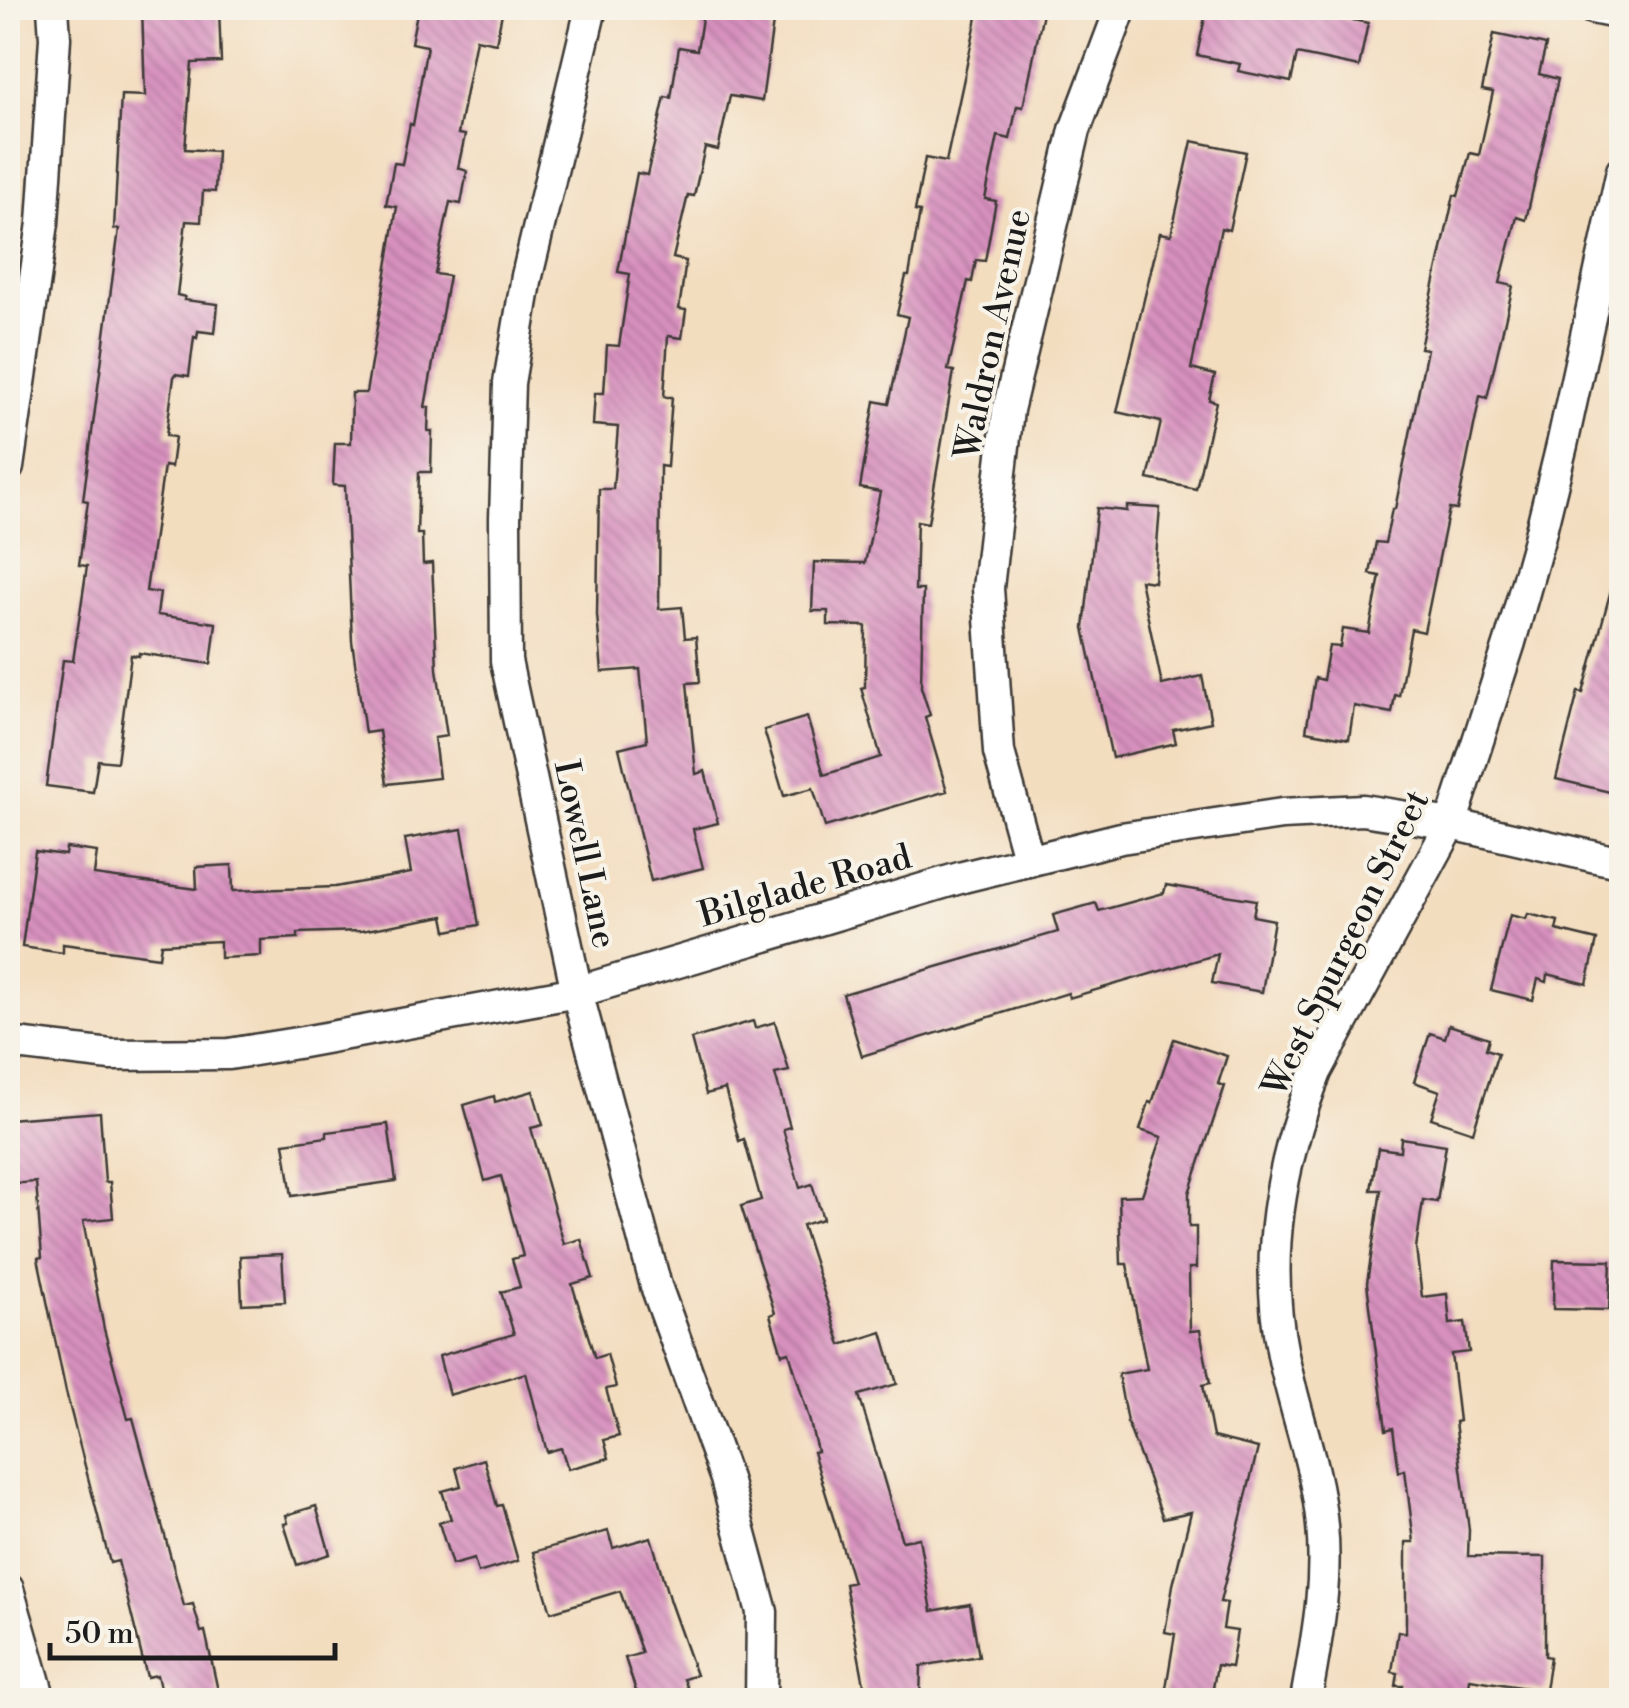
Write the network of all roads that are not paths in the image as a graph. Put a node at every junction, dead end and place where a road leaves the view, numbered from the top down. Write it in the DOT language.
graph roads {
  1 [pos="53,8"];
  2 [pos="591,8"];
  3 [pos="1121,8"];
  4 [pos="1592,8"];
  5 [pos="1622,14"];
  6 [pos="1622,171"];
  7 [pos="8,467"];
  8 [pos="1450,824"];
  9 [pos="1029,861"];
  10 [pos="1622,862"];
  11 [pos="577,992"];
  12 [pos="8,1043"];
  13 [pos="8,1589"];
  14 [pos="40,1700"];
  15 [pos="761,1700"];
  16 [pos="1306,1700"];
  1 -- 7 [label="street"];
  2 -- 11 [label="street, Lowell Lane"];
  3 -- 9 [label="street, Waldron Avenue"];
  4 -- 5 [label="street"];
  6 -- 8 [label="street, West Spurgeon Street"];
  8 -- 9 [label="street, Bilglade Road"];
  8 -- 10 [label="street, Bilglade Road"];
  8 -- 16 [label="street, West Spurgeon Street"];
  9 -- 11 [label="street, Bilglade Road"];
  11 -- 12 [label="street, Bilglade Road"];
  11 -- 15 [label="street, Lowell Lane"];
  13 -- 14 [label="street"];
}
